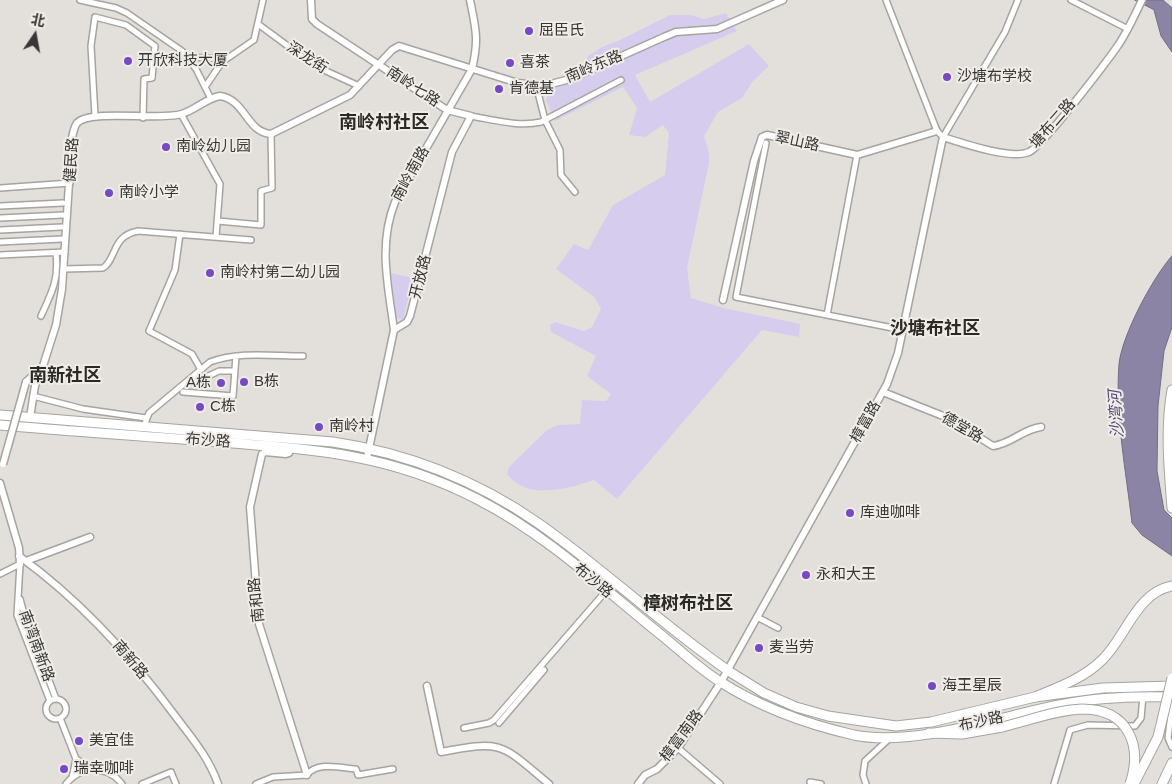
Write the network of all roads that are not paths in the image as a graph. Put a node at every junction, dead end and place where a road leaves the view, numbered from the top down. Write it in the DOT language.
graph roads {
  1 [pos="80,0"];
  2 [pos="263,0"];
  3 [pos="311,0"];
  4 [pos="470,0"];
  5 [pos="783,0"];
  6 [pos="886,0"];
  7 [pos="1018,0"];
  8 [pos="1071,0"];
  9 [pos="1142,0"];
  10 [pos="258,24"];
  11 [pos="1129,27"];
  12 [pos="188,57"];
  13 [pos="226,59"];
  14 [pos="378,65"];
  15 [pos="472,70"];
  16 [pos="621,80"];
  17 [pos="536,85"];
  18 [pos="359,86"];
  19 [pos="205,87"];
  20 [pos="211,99"];
  21 [pos="447,110"];
  22 [pos="181,114"];
  23 [pos="95,116"];
  24 [pos="471,116"];
  25 [pos="143,118"];
  26 [pos="545,120"];
  27 [pos="937,132"];
  28 [pos="270,134"];
  29 [pos="943,137"];
  30 [pos="766,143"];
  31 [pos="857,155"];
  32 [pos="70,184"];
  33 [pos="0,188"];
  34 [pos="574,192"];
  35 [pos="63,203"];
  36 [pos="0,206"];
  37 [pos="63,215"];
  38 [pos="0,218"];
  39 [pos="218,221"];
  40 [pos="62,227"];
  41 [pos="0,230"];
  42 [pos="180,234"];
  43 [pos="216,237"];
  44 [pos="62,239"];
  45 [pos="252,240"];
  46 [pos="0,242"];
  47 [pos="56,252"];
  48 [pos="65,252"];
  49 [pos="0,255"];
  50 [pos="64,269"];
  51 [pos="723,300"];
  52 [pos="828,315"];
  53 [pos="40,316"];
  54 [pos="394,330"];
  55 [pos="903,330"];
  56 [pos="236,356"];
  57 [pos="303,356"];
  58 [pos="43,366"];
  59 [pos="200,368"];
  60 [pos="235,371"];
  61 [pos="214,373"];
  62 [pos="194,380"];
  63 [pos="212,380"];
  64 [pos="1172,390"];
  65 [pos="183,392"];
  66 [pos="883,392"];
  67 [pos="34,396"];
  68 [pos="0,415"];
  69 [pos="30,417"];
  70 [pos="145,422"];
  71 [pos="0,425"];
  72 [pos="1040,427"];
  73 [pos="370,447"];
  74 [pos="291,448"];
  75 [pos="367,458"];
  76 [pos="2,467"];
  77 [pos="0,483"];
  78 [pos="1172,508"];
  79 [pos="90,537"];
  80 [pos="23,562"];
  81 [pos="0,574"];
  82 [pos="1172,586"];
  83 [pos="607,592"];
  84 [pos="757,617"];
  85 [pos="778,628"];
  86 [pos="727,670"];
  87 [pos="1172,678"];
  88 [pos="720,682"];
  89 [pos="427,686"];
  90 [pos="1172,686"];
  91 [pos="764,693"];
  92 [pos="1143,696"];
  93 [pos="1035,697"];
  94 [pos="1172,698"];
  95 [pos="53,700"];
  96 [pos="760,704"];
  97 [pos="1172,705"];
  98 [pos="60,718"];
  99 [pos="499,723"];
  100 [pos="464,728"];
  101 [pos="928,733"];
  102 [pos="890,738"];
  103 [pos="678,748"];
  104 [pos="1172,748"];
  105 [pos="76,759"];
  106 [pos="1172,763"];
  107 [pos="94,769"];
  108 [pos="393,770"];
  109 [pos="308,775"];
  110 [pos="1172,777"];
  111 [pos="72,778"];
  112 [pos="810,782"];
  113 [pos="66,784"];
  114 [pos="122,784"];
  115 [pos="142,784"];
  116 [pos="176,784"];
  117 [pos="218,784"];
  118 [pos="256,784"];
  119 [pos="549,784"];
  120 [pos="638,784"];
  121 [pos="720,784"];
  122 [pos="821,784"];
  123 [pos="866,784"];
  124 [pos="1054,784"];
  125 [pos="1130,784"];
  126 [pos="1134,784"];
  127 [pos="1162,784"];
  128 [pos="1169,784"];
  1 -- 12 [label="street"];
  2 -- 10 [label="street"];
  3 -- 14 [label="street, 南岭七路"];
  4 -- 15 [label="street, 南岭南路"];
  5 -- 17 [label="street, 南岭东路"];
  6 -- 27 [label="street"];
  7 -- 29 [label="street"];
  8 -- 11 [label="street"];
  9 -- 11 [label="street"];
  10 -- 13 [label="street"];
  10 -- 18 [label="street, 深龙街"];
  11 -- 29 [label="street, 塘布二路"];
  12 -- 13 [label="street"];
  12 -- 19 [label="street"];
  13 -- 19 [label="street"];
  14 -- 15 [label="street, 南岭东路"];
  14 -- 18 [label="street"];
  14 -- 21 [label="street, 南岭七路"];
  15 -- 17 [label="street, 南岭东路"];
  15 -- 21 [label="street, 南岭南路"];
  16 -- 26 [label="street"];
  17 -- 26 [label="street"];
  18 -- 28 [label="street"];
  19 -- 20 [label="street"];
  20 -- 22 [label="street"];
  20 -- 28 [label="street"];
  21 -- 24 [label="street"];
  21 -- 54 [label="street, 南岭南路"];
  22 -- 25 [label="street"];
  22 -- 39 [label="street"];
  23 -- 25 [label="street"];
  23 -- 25 [label="street"];
  23 -- 32 [label="street, 健民路"];
  24 -- 26 [label="street"];
  24 -- 54 [label="street, 开放路"];
  26 -- 34 [label="street"];
  27 -- 29 [label="street"];
  27 -- 31 [label="street, 翠山路"];
  28 -- 39 [label="street"];
  29 -- 55 [label="street, 樟富路"];
  30 -- 52 [label="street"];
  31 -- 51 [label="street, 翠山路"];
  31 -- 52 [label="street"];
  32 -- 33 [label="street"];
  32 -- 48 [label="street, 健民路"];
  35 -- 36 [label="street"];
  37 -- 38 [label="street"];
  39 -- 43 [label="street"];
  40 -- 41 [label="street"];
  42 -- 43 [label="street"];
  42 -- 50 [label="street"];
  42 -- 59 [label="street"];
  43 -- 45 [label="street"];
  44 -- 46 [label="street"];
  47 -- 48 [label="street"];
  47 -- 49 [label="street"];
  47 -- 53 [label="street"];
  48 -- 50 [label="street, 健民路"];
  50 -- 58 [label="street, 健民路"];
  52 -- 55 [label="street"];
  54 -- 73 [label="street"];
  55 -- 66 [label="street, 樟富路"];
  56 -- 57 [label="street"];
  56 -- 59 [label="street"];
  56 -- 60 [label="street"];
  58 -- 67 [label="street"];
  58 -- 76 [label="street, 健民路, bridge"];
  59 -- 70 [label="street"];
  60 -- 61 [label="street"];
  60 -- 65 [label="street"];
  61 -- 62 [label="street"];
  61 -- 63 [label="street"];
  64 -- 78 [label="main road"];
  66 -- 72 [label="street, 德堂路"];
  66 -- 84 [label="street, 樟富路"];
  67 -- 69 [label="street"];
  67 -- 70 [label="street"];
  68 -- 69 [label="main road, 布沙路"];
  69 -- 70 [label="main road, 布沙路"];
  70 -- 73 [label="main road, 布沙路"];
  71 -- 74 [label="main road, 布沙路"];
  73 -- 75 [label="street"];
  73 -- 86 [label="main road, 布沙路"];
  74 -- 75 [label="main road, 布沙路"];
  74 -- 109 [label="street, 南和路"];
  75 -- 83 [label="main road, 布沙路"];
  77 -- 80 [label="street, 南湾南新路"];
  79 -- 80 [label="street"];
  80 -- 81 [label="street"];
  80 -- 95 [label="street, 南湾南新路"];
  80 -- 117 [label="street, 南新路"];
  82 -- 93 [label="main road"];
  83 -- 88 [label="main road, 布沙路"];
  83 -- 99 [label="street"];
  83 -- 100 [label="street"];
  84 -- 85 [label="street"];
  84 -- 86 [label="street, 樟富路"];
  86 -- 88 [label="street, 樟富路"];
  86 -- 91 [label="main road, 布沙路"];
  87 -- 126 [label="main road, bridge"];
  88 -- 96 [label="main road, 布沙路"];
  88 -- 103 [label="street, 樟富南路"];
  89 -- 119 [label="street"];
  90 -- 93 [label="main road, 布沙路"];
  91 -- 93 [label="main road, 布沙路"];
  91 -- 96 [label="main road"];
  92 -- 94 [label="main road, 布沙路"];
  92 -- 101 [label="main road, 布沙路"];
  92 -- 124 [label="street"];
  95 -- 98 [label="street"];
  95 -- 98 [label="street"];
  96 -- 102 [label="main road, 布沙路"];
  97 -- 104 [label="street"];
  98 -- 105 [label="street"];
  101 -- 102 [label="main road, 布沙路"];
  101 -- 125 [label="main road, bridge"];
  102 -- 123 [label="street"];
  103 -- 120 [label="street, 樟富南路"];
  103 -- 121 [label="street"];
  105 -- 107 [label="street"];
  105 -- 111 [label="street"];
  106 -- 127 [label="main road"];
  107 -- 111 [label="street"];
  107 -- 114 [label="street"];
  108 -- 109 [label="street"];
  109 -- 118 [label="street"];
  110 -- 128 [label="main road"];
  111 -- 113 [label="street"];
  112 -- 122 [label="street"];
  115 -- 116 [label="street"];
}
